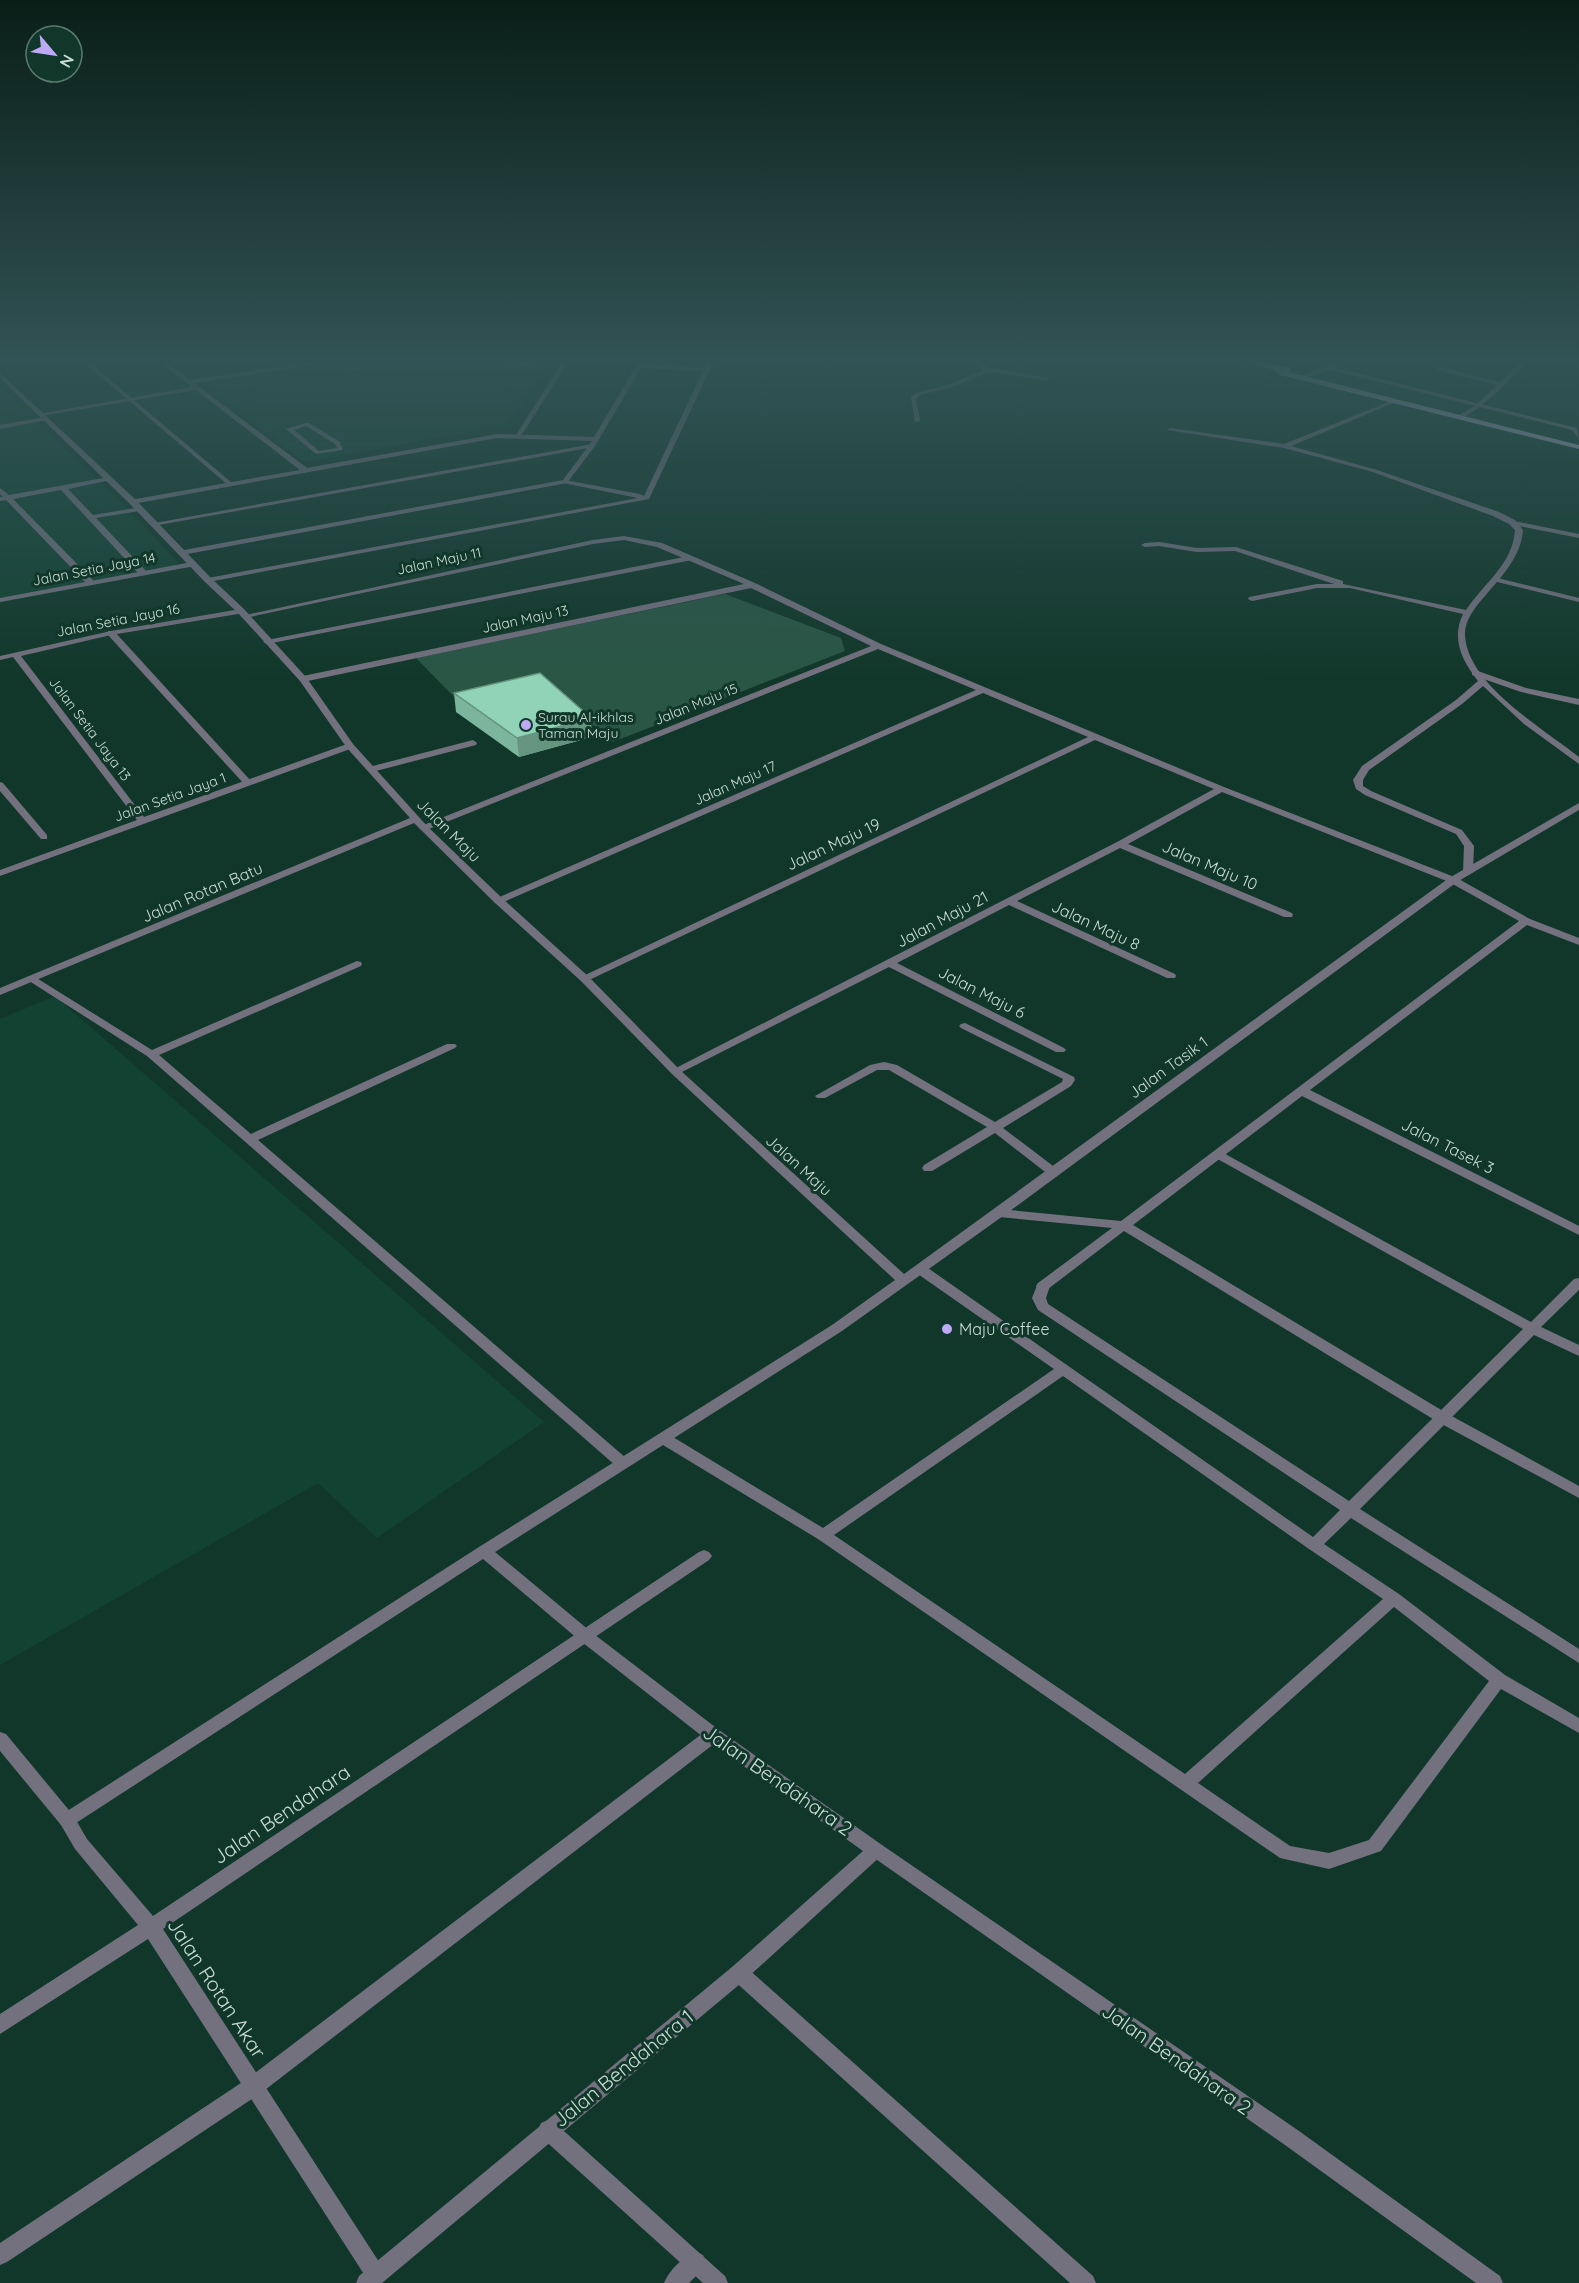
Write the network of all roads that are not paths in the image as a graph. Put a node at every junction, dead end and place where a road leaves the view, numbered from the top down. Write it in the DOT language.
graph roads {
  1 [pos="97,468"];
  2 [pos="210,468"];
  3 [pos="301,468"];
  4 [pos="322,468"];
  5 [pos="456,468"];
  6 [pos="575,468"];
  7 [pos="661,468"];
  8 [pos="1361,468"];
  9 [pos="305,471"];
  10 [pos="109,479"];
  11 [pos="565,482"];
  12 [pos="230,484"];
  13 [pos="62,487"];
  14 [pos="0,490"];
  15 [pos="4,498"];
  16 [pos="647,498"];
  17 [pos="136,505"];
  18 [pos="91,517"];
  19 [pos="1512,522"];
  20 [pos="153,524"];
  21 [pos="1579,536"];
  22 [pos="1145,544"];
  23 [pos="182,553"];
  24 [pos="689,558"];
  25 [pos="192,564"];
  26 [pos="143,573"];
  27 [pos="1496,579"];
  28 [pos="207,580"];
  29 [pos="90,582"];
  30 [pos="752,585"];
  31 [pos="1350,586"];
  32 [pos="1252,599"];
  33 [pos="0,600"];
  34 [pos="1579,600"];
  35 [pos="243,613"];
  36 [pos="1467,613"];
  37 [pos="111,633"];
  38 [pos="267,642"];
  39 [pos="878,646"];
  40 [pos="15,654"];
  41 [pos="0,658"];
  42 [pos="1475,673"];
  43 [pos="303,679"];
  44 [pos="1482,682"];
  45 [pos="982,690"];
  46 [pos="1579,702"];
  47 [pos="1094,737"];
  48 [pos="473,743"];
  49 [pos="350,746"];
  50 [pos="1579,760"];
  51 [pos="372,769"];
  52 [pos="248,783"];
  53 [pos="0,784"];
  54 [pos="1221,789"];
  55 [pos="1579,806"];
  56 [pos="416,819"];
  57 [pos="142,821"];
  58 [pos="424,828"];
  59 [pos="44,837"];
  60 [pos="1120,844"];
  61 [pos="1468,872"];
  62 [pos="0,873"];
  63 [pos="1453,880"];
  64 [pos="499,901"];
  65 [pos="1009,901"];
  66 [pos="1288,915"];
  67 [pos="1526,921"];
  68 [pos="1579,942"];
  69 [pos="889,963"];
  70 [pos="357,964"];
  71 [pos="1171,976"];
  72 [pos="31,979"];
  73 [pos="585,979"];
  74 [pos="0,992"];
  75 [pos="965,1026"];
  76 [pos="451,1046"];
  77 [pos="1060,1050"];
  78 [pos="151,1054"];
  79 [pos="676,1072"];
  80 [pos="1302,1091"];
  81 [pos="821,1096"];
  82 [pos="996,1128"];
  83 [pos="251,1139"];
  84 [pos="1218,1154"];
  85 [pos="928,1168"];
  86 [pos="1053,1172"];
  87 [pos="999,1213"];
  88 [pos="1124,1225"];
  89 [pos="1579,1231"];
  90 [pos="920,1269"];
  91 [pos="903,1280"];
  92 [pos="1579,1282"];
  93 [pos="1531,1328"];
  94 [pos="1579,1351"];
  95 [pos="1064,1369"];
  96 [pos="1443,1418"];
  97 [pos="663,1438"];
  98 [pos="621,1462"];
  99 [pos="1579,1493"];
  100 [pos="1349,1509"];
  101 [pos="823,1535"];
  102 [pos="1314,1545"];
  103 [pos="484,1551"];
  104 [pos="704,1556"];
  105 [pos="1394,1598"];
  106 [pos="584,1635"];
  107 [pos="1579,1657"];
  108 [pos="1499,1680"];
  109 [pos="1579,1726"];
  110 [pos="713,1736"];
  111 [pos="0,1740"];
  112 [pos="1186,1784"];
  113 [pos="67,1820"];
  114 [pos="876,1850"];
  115 [pos="151,1927"];
  116 [pos="739,1973"];
  117 [pos="0,2025"];
  118 [pos="254,2086"];
  119 [pos="548,2130"];
  120 [pos="0,2255"];
  121 [pos="696,2262"];
  122 [pos="371,2279"];
  123 [pos="674,2283"];
  124 [pos="718,2283"];
  125 [pos="1086,2283"];
  126 [pos="1493,2283"];
  1 -- 10 [label="street, Jalan Maju"];
  2 -- 12 [label="street"];
  3 -- 9 [label="street"];
  4 -- 9 [label="street"];
  5 -- 20 [label="street"];
  6 -- 11 [label="street"];
  7 -- 16 [label="street"];
  8 -- 19 [label="street"];
  9 -- 12 [label="street"];
  10 -- 13 [label="street"];
  10 -- 17 [label="street, Jalan Maju"];
  11 -- 16 [label="street"];
  11 -- 23 [label="street"];
  12 -- 17 [label="street"];
  13 -- 15 [label="street"];
  13 -- 18 [label="street"];
  14 -- 15 [label="street"];
  15 -- 29 [label="street"];
  16 -- 28 [label="street"];
  17 -- 18 [label="street"];
  17 -- 20 [label="street, Jalan Maju"];
  18 -- 26 [label="street"];
  19 -- 21 [label="street"];
  19 -- 27 [label="street"];
  20 -- 23 [label="street, Jalan Maju"];
  22 -- 31 [label="street"];
  23 -- 25 [label="street, Jalan Maju"];
  24 -- 30 [label="street, Jalan Maju 11"];
  24 -- 35 [label="street, Jalan Maju 11"];
  24 -- 38 [label="street"];
  25 -- 26 [label="street, Jalan Setia Jaya 14"];
  25 -- 28 [label="street, Jalan Maju"];
  26 -- 29 [label="street, Jalan Setia Jaya 14"];
  27 -- 34 [label="street"];
  27 -- 36 [label="street"];
  28 -- 35 [label="street, Jalan Maju"];
  29 -- 33 [label="street, Jalan Setia Jaya 14"];
  30 -- 39 [label="street, Jalan Maju 11"];
  30 -- 43 [label="street, Jalan Maju 13"];
  31 -- 32 [label="street"];
  31 -- 36 [label="street"];
  35 -- 37 [label="street, Jalan Setia Jaya 16"];
  35 -- 38 [label="street, Jalan Maju"];
  36 -- 42 [label="street"];
  37 -- 40 [label="street, Jalan Setia Jaya 16"];
  37 -- 52 [label="street"];
  38 -- 43 [label="street, Jalan Maju"];
  39 -- 45 [label="street, Jalan Maju 11"];
  39 -- 58 [label="street, Jalan Maju 15"];
  40 -- 41 [label="street, Jalan Setia Jaya 16"];
  40 -- 57 [label="street, Jalan Setia Jaya 13"];
  42 -- 44 [label="street"];
  42 -- 46 [label="street"];
  43 -- 49 [label="street, Jalan Maju"];
  44 -- 50 [label="street"];
  44 -- 61 [label="street"];
  45 -- 47 [label="street, Jalan Maju 11"];
  45 -- 64 [label="street, Jalan Maju 17"];
  47 -- 54 [label="street, Jalan Maju 11"];
  47 -- 73 [label="street, Jalan Maju 19"];
  48 -- 51 [label="street"];
  49 -- 51 [label="street, Jalan Maju"];
  49 -- 52 [label="street, Jalan Setia Jaya 1"];
  51 -- 56 [label="street, Jalan Maju"];
  52 -- 57 [label="street, Jalan Setia Jaya 1"];
  53 -- 59 [label="street"];
  54 -- 60 [label="street, Jalan Maju 21"];
  54 -- 63 [label="street, Jalan Maju 11"];
  55 -- 61 [label="street, Jalan Tasik 1"];
  56 -- 58 [label="street, Jalan Maju"];
  56 -- 72 [label="street, Jalan Rotan Batu"];
  57 -- 62 [label="street, Jalan Setia Jaya 1"];
  58 -- 64 [label="street, Jalan Maju"];
  60 -- 65 [label="street, Jalan Maju 21"];
  60 -- 66 [label="street, Jalan Maju 10"];
  61 -- 63 [label="street, Jalan Tasik 1"];
  63 -- 67 [label="street, Jalan Maju 11"];
  63 -- 86 [label="street, Jalan Tasik 1"];
  64 -- 73 [label="street, Jalan Maju"];
  65 -- 69 [label="street, Jalan Maju 21"];
  65 -- 71 [label="street, Jalan Maju 8"];
  67 -- 68 [label="street, Jalan Maju 11"];
  67 -- 80 [label="street"];
  69 -- 77 [label="street, Jalan Maju 6"];
  69 -- 79 [label="street, Jalan Maju 21"];
  70 -- 78 [label="street"];
  72 -- 74 [label="street, Jalan Rotan Batu"];
  72 -- 78 [label="street"];
  73 -- 79 [label="street, Jalan Maju"];
  75 -- 82 [label="street"];
  76 -- 83 [label="street"];
  78 -- 83 [label="street"];
  79 -- 91 [label="street, Jalan Maju"];
  80 -- 84 [label="street"];
  80 -- 89 [label="street, Jalan Tasek 3"];
  81 -- 82 [label="street"];
  82 -- 85 [label="street"];
  82 -- 86 [label="street"];
  83 -- 98 [label="street"];
  84 -- 88 [label="street"];
  84 -- 93 [label="street"];
  86 -- 87 [label="street, Jalan Tasik 1"];
  87 -- 88 [label="street"];
  87 -- 90 [label="street, Jalan Tasik 1"];
  88 -- 96 [label="street"];
  88 -- 100 [label="street"];
  90 -- 91 [label="street, Jalan Tasik 1"];
  90 -- 95 [label="street"];
  91 -- 97 [label="street"];
  92 -- 93 [label="street"];
  93 -- 94 [label="street"];
  93 -- 96 [label="street"];
  95 -- 101 [label="street"];
  95 -- 102 [label="street"];
  96 -- 99 [label="street"];
  96 -- 100 [label="street"];
  97 -- 98 [label="street"];
  97 -- 101 [label="street"];
  98 -- 103 [label="street"];
  100 -- 102 [label="street"];
  100 -- 107 [label="street"];
  101 -- 112 [label="street"];
  102 -- 105 [label="street"];
  103 -- 106 [label="street, Jalan Bendahara 2"];
  103 -- 113 [label="street"];
  104 -- 106 [label="street, Jalan Bendahara"];
  105 -- 108 [label="street"];
  105 -- 112 [label="street"];
  106 -- 110 [label="street, Jalan Bendahara 2"];
  106 -- 115 [label="street, Jalan Bendahara"];
  108 -- 109 [label="street"];
  108 -- 112 [label="street"];
  110 -- 114 [label="street, Jalan Bendahara 2"];
  110 -- 118 [label="street"];
  111 -- 113 [label="street, Jalan Rotan Akar"];
  113 -- 115 [label="street, Jalan Rotan Akar"];
  114 -- 116 [label="street, Jalan Bendahara 1"];
  114 -- 126 [label="street, Jalan Bendahara 2"];
  115 -- 117 [label="street, Jalan Bendahara"];
  115 -- 118 [label="street, Jalan Rotan Akar"];
  116 -- 119 [label="street, Jalan Bendahara 1"];
  116 -- 125 [label="street"];
  118 -- 120 [label="street"];
  118 -- 122 [label="street, Jalan Rotan Akar"];
  119 -- 121 [label="street"];
  119 -- 122 [label="street, Jalan Bendahara 1"];
  121 -- 123 [label="street"];
  121 -- 124 [label="street"];
}
